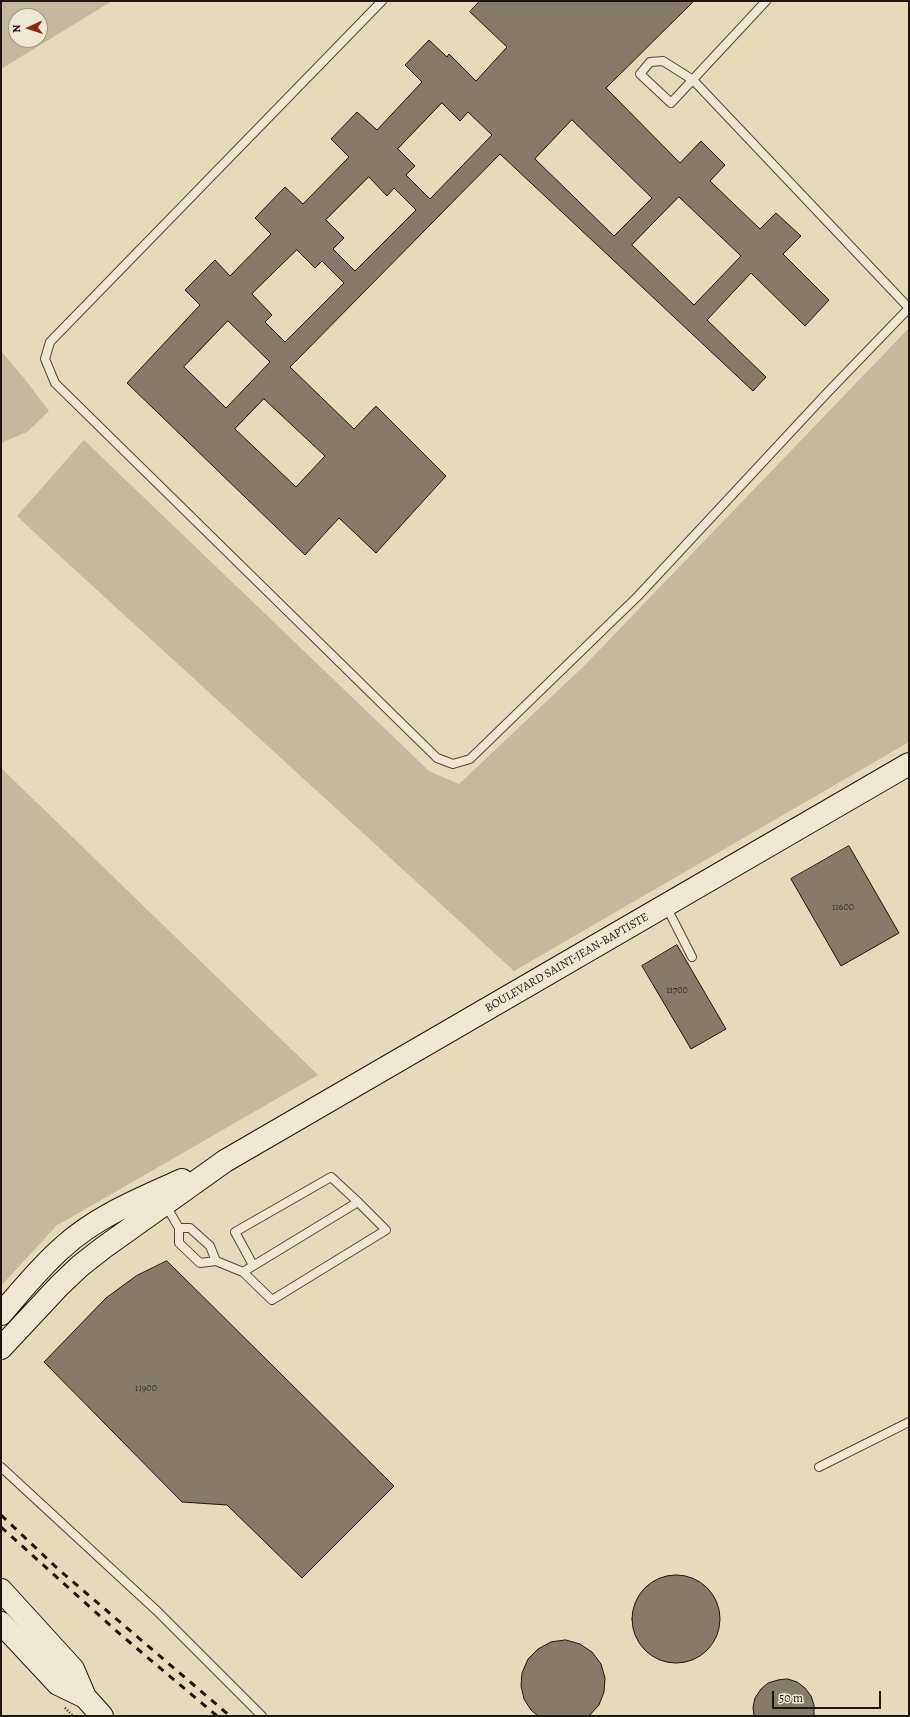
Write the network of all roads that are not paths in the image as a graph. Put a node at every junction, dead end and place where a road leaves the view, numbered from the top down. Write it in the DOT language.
graph roads {
  1 [pos="382,1"];
  2 [pos="766,1"];
  3 [pos="693,80"];
  4 [pos="909,308"];
  5 [pos="909,764"];
  6 [pos="666,906"];
  7 [pos="692,957"];
  8 [pos="225,1161"];
  9 [pos="358,1202"];
  10 [pos="165,1204"];
  11 [pos="179,1228"];
  12 [pos="216,1261"];
  13 [pos="253,1265"];
  14 [pos="243,1272"];
  15 [pos="1,1314"];
  16 [pos="1,1348"];
  17 [pos="909,1422"];
  18 [pos="1,1467"];
  19 [pos="819,1467"];
  20 [pos="1,1590"];
  21 [pos="1,1623"];
  22 [pos="85,1697"];
  23 [pos="102,1716"];
  24 [pos="262,1716"];
  1 -- 4 [label="lane"];
  2 -- 3 [label="lane"];
  3 -- 3 [label="lane"];
  3 -- 4 [label="lane"];
  5 -- 6 [label="main road, BOULEVARD SAINT-JEAN-BAPTISTE"];
  6 -- 7 [label="lane"];
  6 -- 8 [label="main road, BOULEVARD SAINT-JEAN-BAPTISTE"];
  8 -- 10 [label="main road, BOULEVARD SAINT-JEAN-BAPTISTE"];
  8 -- 15 [label="main road, BOULEVARD SAINT-JEAN-BAPTISTE"];
  9 -- 13 [label="lane"];
  9 -- 13 [label="lane"];
  9 -- 14 [label="lane"];
  10 -- 11 [label="lane"];
  10 -- 16 [label="main road, BOULEVARD SAINT-JEAN-BAPTISTE"];
  11 -- 12 [label="lane"];
  11 -- 12 [label="lane"];
  12 -- 14 [label="lane"];
  13 -- 14 [label="lane"];
  17 -- 19 [label="lane"];
  18 -- 24 [label="lane"];
  20 -- 22 [label="main road"];
  21 -- 22 [label="main road"];
  22 -- 23 [label="main road"];
}
